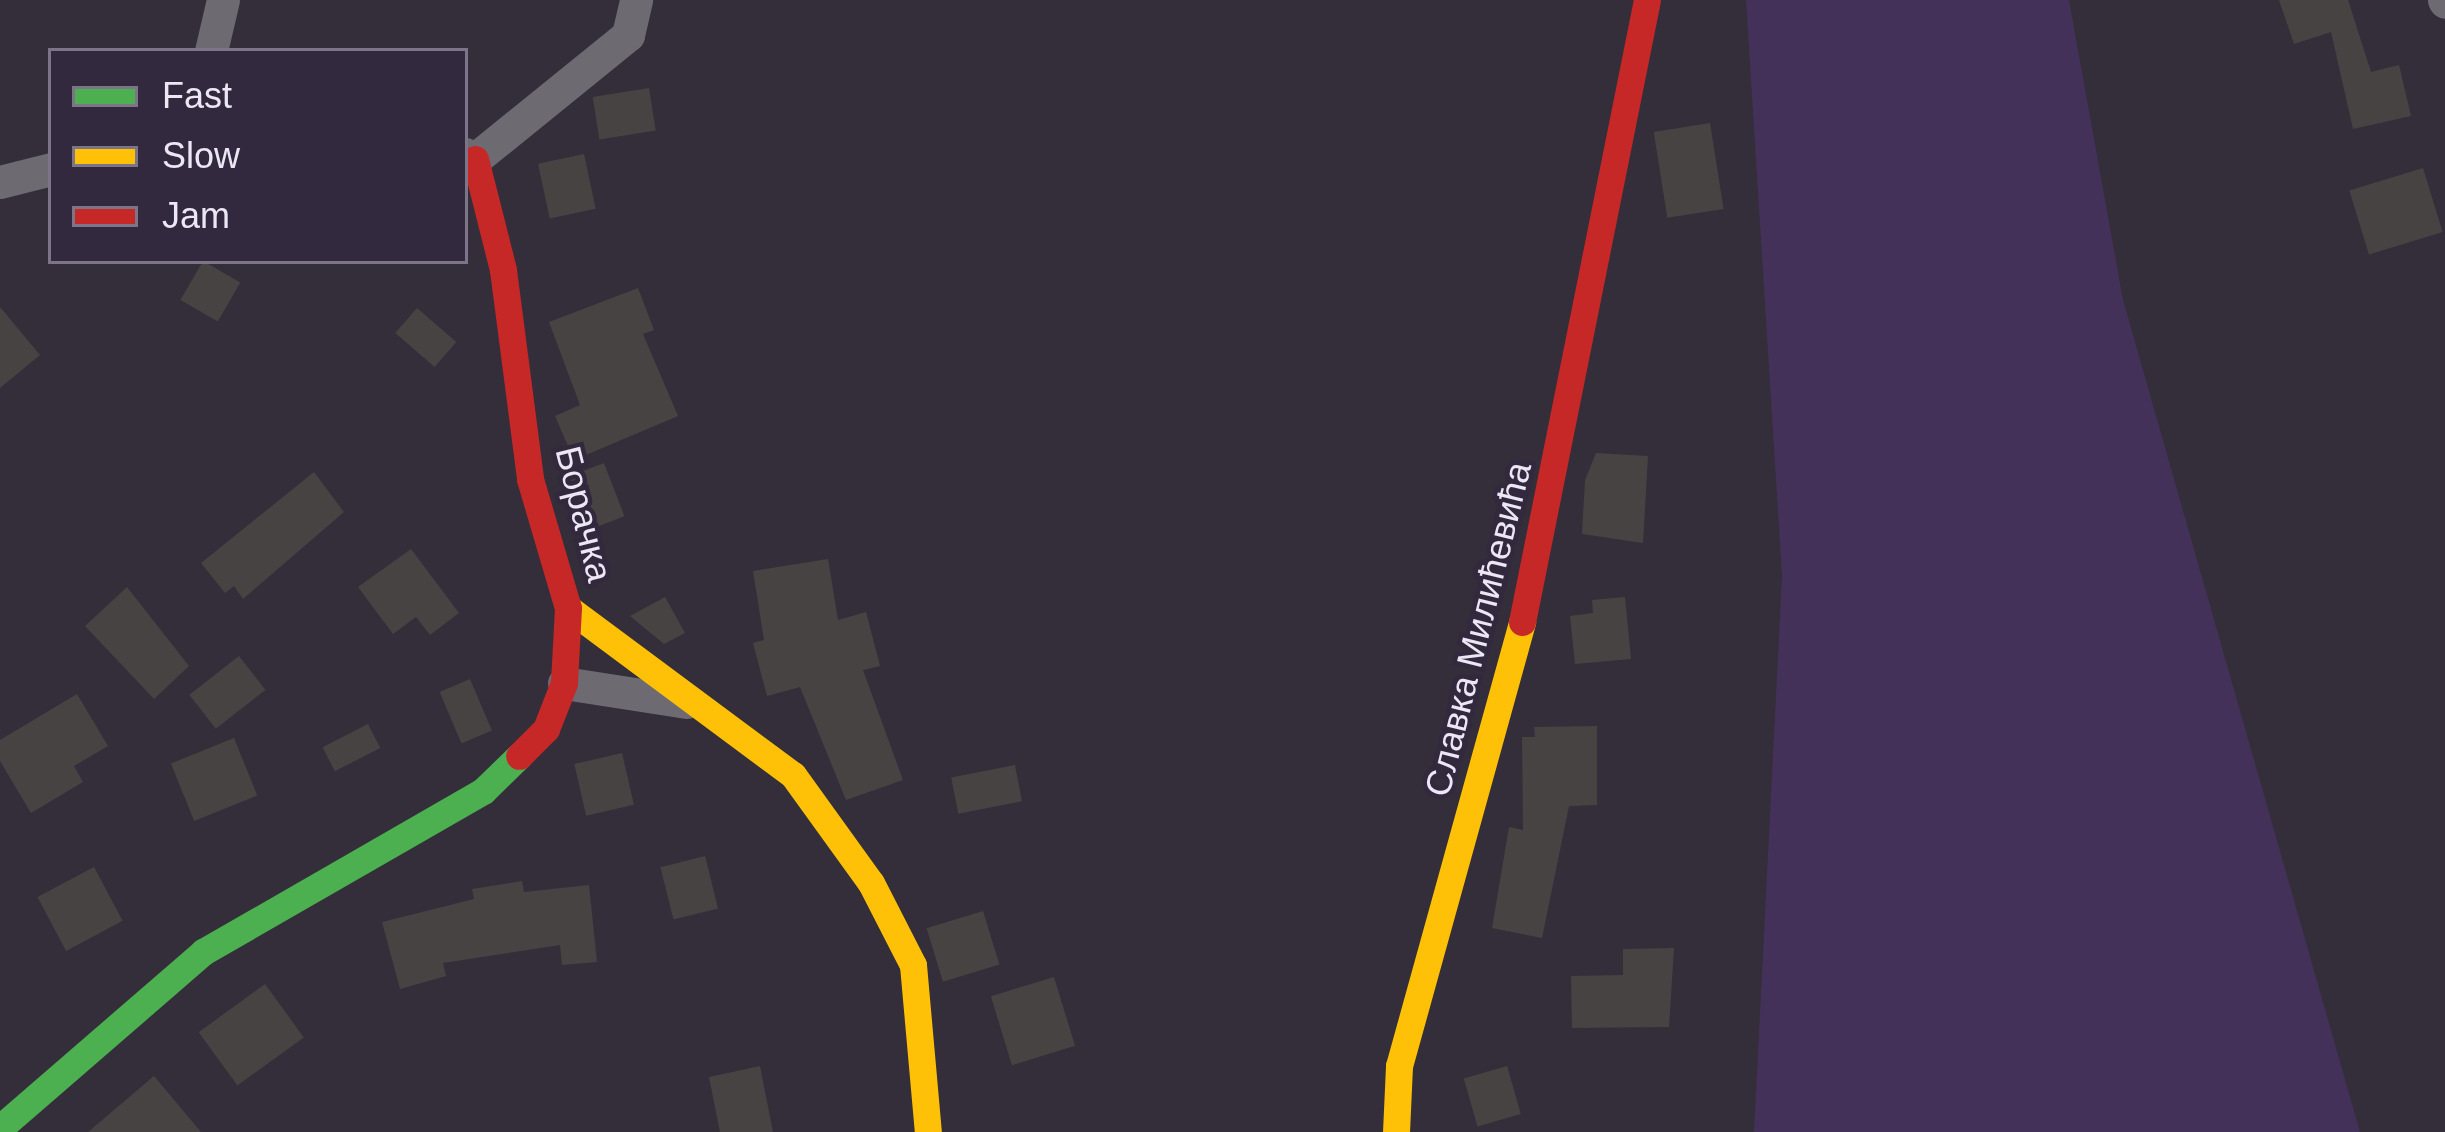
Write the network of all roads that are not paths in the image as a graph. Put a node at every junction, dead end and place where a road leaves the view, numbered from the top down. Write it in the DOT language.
graph roads {
  1 [pos="223,0"];
  2 [pos="636,0"];
  3 [pos="1647,0"];
  4 [pos="212,48"];
  5 [pos="470,157"];
  6 [pos="48,171"];
  7 [pos="0,182"];
  8 [pos="568,608"];
  9 [pos="564,682"];
  10 [pos="689,702"];
  11 [pos="0,1128"];
  12 [pos="928,1132"];
  13 [pos="1396,1132"];
  1 -- 4 [label="street"];
  2 -- 5 [label="street, Борачка"];
  3 -- 13 [label="street, Славка Милићевића"];
  5 -- 8 [label="street, Борачка"];
  6 -- 7 [label="street"];
  8 -- 9 [label="street, Борачка"];
  8 -- 10 [label="street"];
  9 -- 10 [label="street"];
  9 -- 11 [label="street, Борачка"];
  10 -- 12 [label="street"];
}
